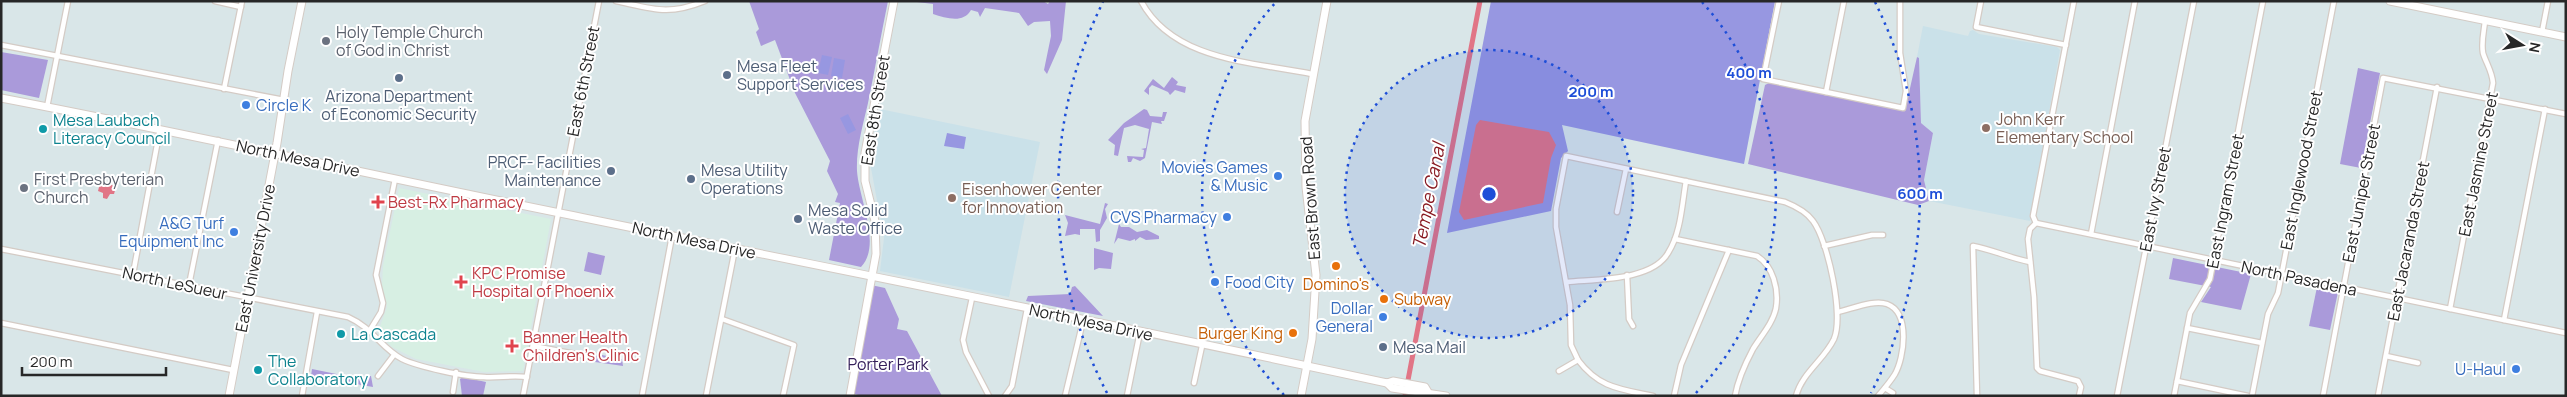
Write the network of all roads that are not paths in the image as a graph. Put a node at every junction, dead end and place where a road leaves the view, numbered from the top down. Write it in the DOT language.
graph roads {
  1 [pos="68,1"];
  2 [pos="214,1"];
  3 [pos="302,1"];
  4 [pos="599,1"];
  5 [pos="616,1"];
  6 [pos="705,1"];
  7 [pos="894,1"];
  8 [pos="1141,1"];
  9 [pos="1327,1"];
  10 [pos="1779,1"];
  11 [pos="1844,1"];
  12 [pos="1900,1"];
  13 [pos="1981,1"];
  14 [pos="2074,1"];
  15 [pos="2135,1"];
  16 [pos="2194,1"];
  17 [pos="2263,1"];
  18 [pos="2334,1"];
  19 [pos="2390,1"];
  20 [pos="2548,1"];
  21 [pos="241,4"];
  22 [pos="2485,21"];
  23 [pos="2542,32"];
  24 [pos="2566,37"];
  25 [pos="1,45"];
  26 [pos="2066,45"];
  27 [pos="57,55"];
  28 [pos="1312,74"];
  29 [pos="2437,87"];
  30 [pos="224,89"];
  31 [pos="1826,92"];
  32 [pos="1,98"];
  33 [pos="2490,98"];
  34 [pos="284,100"];
  35 [pos="47,107"];
  36 [pos="2544,109"];
  37 [pos="2566,114"];
  38 [pos="160,129"];
  39 [pos="218,140"];
  40 [pos="276,153"];
  41 [pos="1626,169"];
  42 [pos="395,179"];
  43 [pos="1686,181"];
  44 [pos="557,212"];
  45 [pos="1617,212"];
  46 [pos="2035,222"];
  47 [pos="2090,234"];
  48 [pos="1883,235"];
  49 [pos="672,236"];
  50 [pos="1675,239"];
  51 [pos="1824,246"];
  52 [pos="2146,246"];
  53 [pos="1,249"];
  54 [pos="735,249"];
  55 [pos="1729,250"];
  56 [pos="2214,260"];
  57 [pos="2030,262"];
  58 [pos="133,274"];
  59 [pos="2281,274"];
  60 [pos="1627,275"];
  61 [pos="872,277"];
  62 [pos="1567,282"];
  63 [pos="189,285"];
  64 [pos="2344,287"];
  65 [pos="248,298"];
  66 [pos="972,298"];
  67 [pos="2397,298"];
  68 [pos="1027,309"];
  69 [pos="2450,309"];
  70 [pos="317,312"];
  71 [pos="1838,312"];
  72 [pos="722,319"];
  73 [pos="1083,320"];
  74 [pos="2504,320"];
  75 [pos="1,324"];
  76 [pos="1633,326"];
  77 [pos="2187,328"];
  78 [pos="370,330"];
  79 [pos="1140,332"];
  80 [pos="2566,333"];
  81 [pos="2262,343"];
  82 [pos="533,346"];
  83 [pos="1202,346"];
  84 [pos="394,355"];
  85 [pos="586,356"];
  86 [pos="2386,356"];
  87 [pos="1578,360"];
  88 [pos="2418,363"];
  89 [pos="1307,367"];
  90 [pos="234,370"];
  91 [pos="1559,371"];
  92 [pos="456,372"];
  93 [pos="378,376"];
  94 [pos="526,377"];
  95 [pos="2177,381"];
  96 [pos="1194,383"];
  97 [pos="1885,388"];
  98 [pos="453,392"];
  99 [pos="1893,394"];
  100 [pos="229,396"];
  101 [pos="302,396"];
  102 [pos="523,396"];
  103 [pos="642,396"];
  104 [pos="706,396"];
  105 [pos="783,396"];
  106 [pos="850,396"];
  107 [pos="989,396"];
  108 [pos="1005,396"];
  109 [pos="1066,396"];
  110 [pos="1127,396"];
  111 [pos="1301,396"];
  112 [pos="1446,396"];
  113 [pos="1653,396"];
  114 [pos="1674,396"];
  115 [pos="1735,396"];
  116 [pos="1796,396"];
  117 [pos="1878,396"];
  118 [pos="1977,396"];
  119 [pos="2079,396"];
  120 [pos="2117,396"];
  121 [pos="2174,396"];
  122 [pos="2248,396"];
  123 [pos="2252,396"];
  124 [pos="2322,396"];
  125 [pos="2378,396"];
  1 -- 27 [label="street"];
  2 -- 21 [label="street"];
  3 -- 34 [label="main road, East University Drive"];
  4 -- 44 [label="street, East 6th Street"];
  5 -- 6 [label="street"];
  7 -- 61 [label="main road, East 8th Street"];
  8 -- 28 [label="street"];
  9 -- 28 [label="main road, East Brown Road"];
  10 -- 31 [label="street"];
  11 -- 31 [label="street"];
  12 -- 31 [label="street"];
  13 -- 26 [label="street"];
  14 -- 26 [label="street"];
  15 -- 47 [label="street"];
  16 -- 52 [label="street, East Ivy Street"];
  17 -- 56 [label="street, East Ingram Street"];
  18 -- 59 [label="street, East Inglewood Street"];
  19 -- 22 [label="main road"];
  20 -- 23 [label="street"];
  21 -- 30 [label="street"];
  22 -- 23 [label="main road"];
  22 -- 33 [label="street, East Jasmine Street"];
  23 -- 24 [label="main road"];
  25 -- 27 [label="street"];
  26 -- 46 [label="street"];
  27 -- 30 [label="street"];
  27 -- 35 [label="street"];
  28 -- 89 [label="main road, East Brown Road"];
  29 -- 33 [label="street"];
  29 -- 64 [label="street, East Juniper Street"];
  29 -- 67 [label="street, East Jacaranda Street"];
  30 -- 34 [label="street"];
  32 -- 35 [label="main road, North Mesa Drive"];
  33 -- 36 [label="street"];
  33 -- 69 [label="street, East Jasmine Street"];
  34 -- 40 [label="main road, East University Drive"];
  35 -- 38 [label="main road, North Mesa Drive"];
  36 -- 37 [label="street"];
  36 -- 74 [label="street"];
  38 -- 39 [label="main road, North Mesa Drive"];
  38 -- 58 [label="street"];
  39 -- 40 [label="main road, North Mesa Drive"];
  39 -- 63 [label="street"];
  40 -- 42 [label="main road, North Mesa Drive"];
  40 -- 65 [label="main road, East University Drive"];
  41 -- 43 [label="street"];
  41 -- 45 [label="street"];
  41 -- 62 [label="street"];
  42 -- 44 [label="main road, North Mesa Drive"];
  42 -- 78 [label="street"];
  43 -- 50 [label="street"];
  43 -- 51 [label="street"];
  44 -- 49 [label="main road, North Mesa Drive"];
  44 -- 82 [label="street, East 6th Street"];
  46 -- 47 [label="street, North Pasadena"];
  46 -- 57 [label="street"];
  47 -- 52 [label="street, North Pasadena"];
  48 -- 51 [label="street"];
  49 -- 54 [label="main road, North Mesa Drive"];
  49 -- 103 [label="street"];
  50 -- 55 [label="street"];
  50 -- 60 [label="street"];
  51 -- 71 [label="street"];
  52 -- 56 [label="street, North Pasadena"];
  52 -- 120 [label="street, East Ivy Street"];
  53 -- 58 [label="street, North LeSueur"];
  54 -- 61 [label="main road, North Mesa Drive"];
  54 -- 72 [label="street"];
  55 -- 114 [label="street"];
  55 -- 115 [label="street"];
  56 -- 59 [label="street, North Pasadena"];
  56 -- 77 [label="street, East Ingram Street"];
  57 -- 118 [label="street"];
  57 -- 119 [label="street"];
  58 -- 63 [label="street, North LeSueur"];
  59 -- 64 [label="street, North Pasadena"];
  59 -- 81 [label="street, East Inglewood Street"];
  60 -- 62 [label="street"];
  60 -- 76 [label="street"];
  61 -- 66 [label="main road, North Mesa Drive"];
  61 -- 106 [label="main road, East 8th Street"];
  62 -- 87 [label="street"];
  63 -- 65 [label="street, North LeSueur"];
  64 -- 67 [label="street, North Pasadena"];
  64 -- 124 [label="street, East Juniper Street"];
  65 -- 70 [label="street, North LeSueur"];
  65 -- 90 [label="main road, East University Drive"];
  66 -- 68 [label="main road, North Mesa Drive"];
  66 -- 107 [label="street"];
  67 -- 69 [label="street, North Pasadena"];
  67 -- 86 [label="street, East Jacaranda Street"];
  68 -- 73 [label="main road, North Mesa Drive"];
  68 -- 108 [label="street"];
  69 -- 74 [label="street, North Pasadena"];
  70 -- 78 [label="street, North LeSueur"];
  70 -- 101 [label="street"];
  71 -- 97 [label="street"];
  71 -- 116 [label="street"];
  72 -- 104 [label="street"];
  72 -- 105 [label="street"];
  73 -- 79 [label="main road, North Mesa Drive"];
  73 -- 109 [label="street"];
  74 -- 80 [label="street, North Pasadena"];
  75 -- 90 [label="street"];
  77 -- 81 [label="street"];
  77 -- 95 [label="street, East Ingram Street"];
  78 -- 84 [label="street, North LeSueur"];
  79 -- 83 [label="main road, North Mesa Drive"];
  79 -- 110 [label="street"];
  81 -- 123 [label="street, East Inglewood Street"];
  82 -- 85 [label="street"];
  82 -- 94 [label="street, East 6th Street"];
  83 -- 89 [label="main road, North Mesa Drive"];
  83 -- 96 [label="street"];
  84 -- 92 [label="street, North LeSueur"];
  84 -- 93 [label="street"];
  86 -- 88 [label="street"];
  86 -- 125 [label="street, East Jacaranda Street"];
  87 -- 91 [label="street"];
  87 -- 113 [label="street"];
  89 -- 111 [label="main road, East Brown Road"];
  89 -- 112 [label="main road, North Mesa Drive"];
  90 -- 100 [label="main road, East University Drive"];
  92 -- 94 [label="street, North LeSueur"];
  92 -- 98 [label="street"];
  94 -- 102 [label="street, East 6th Street"];
  95 -- 121 [label="street, East Ingram Street"];
  95 -- 122 [label="street"];
  97 -- 99 [label="street"];
  97 -- 117 [label="street"];
}
